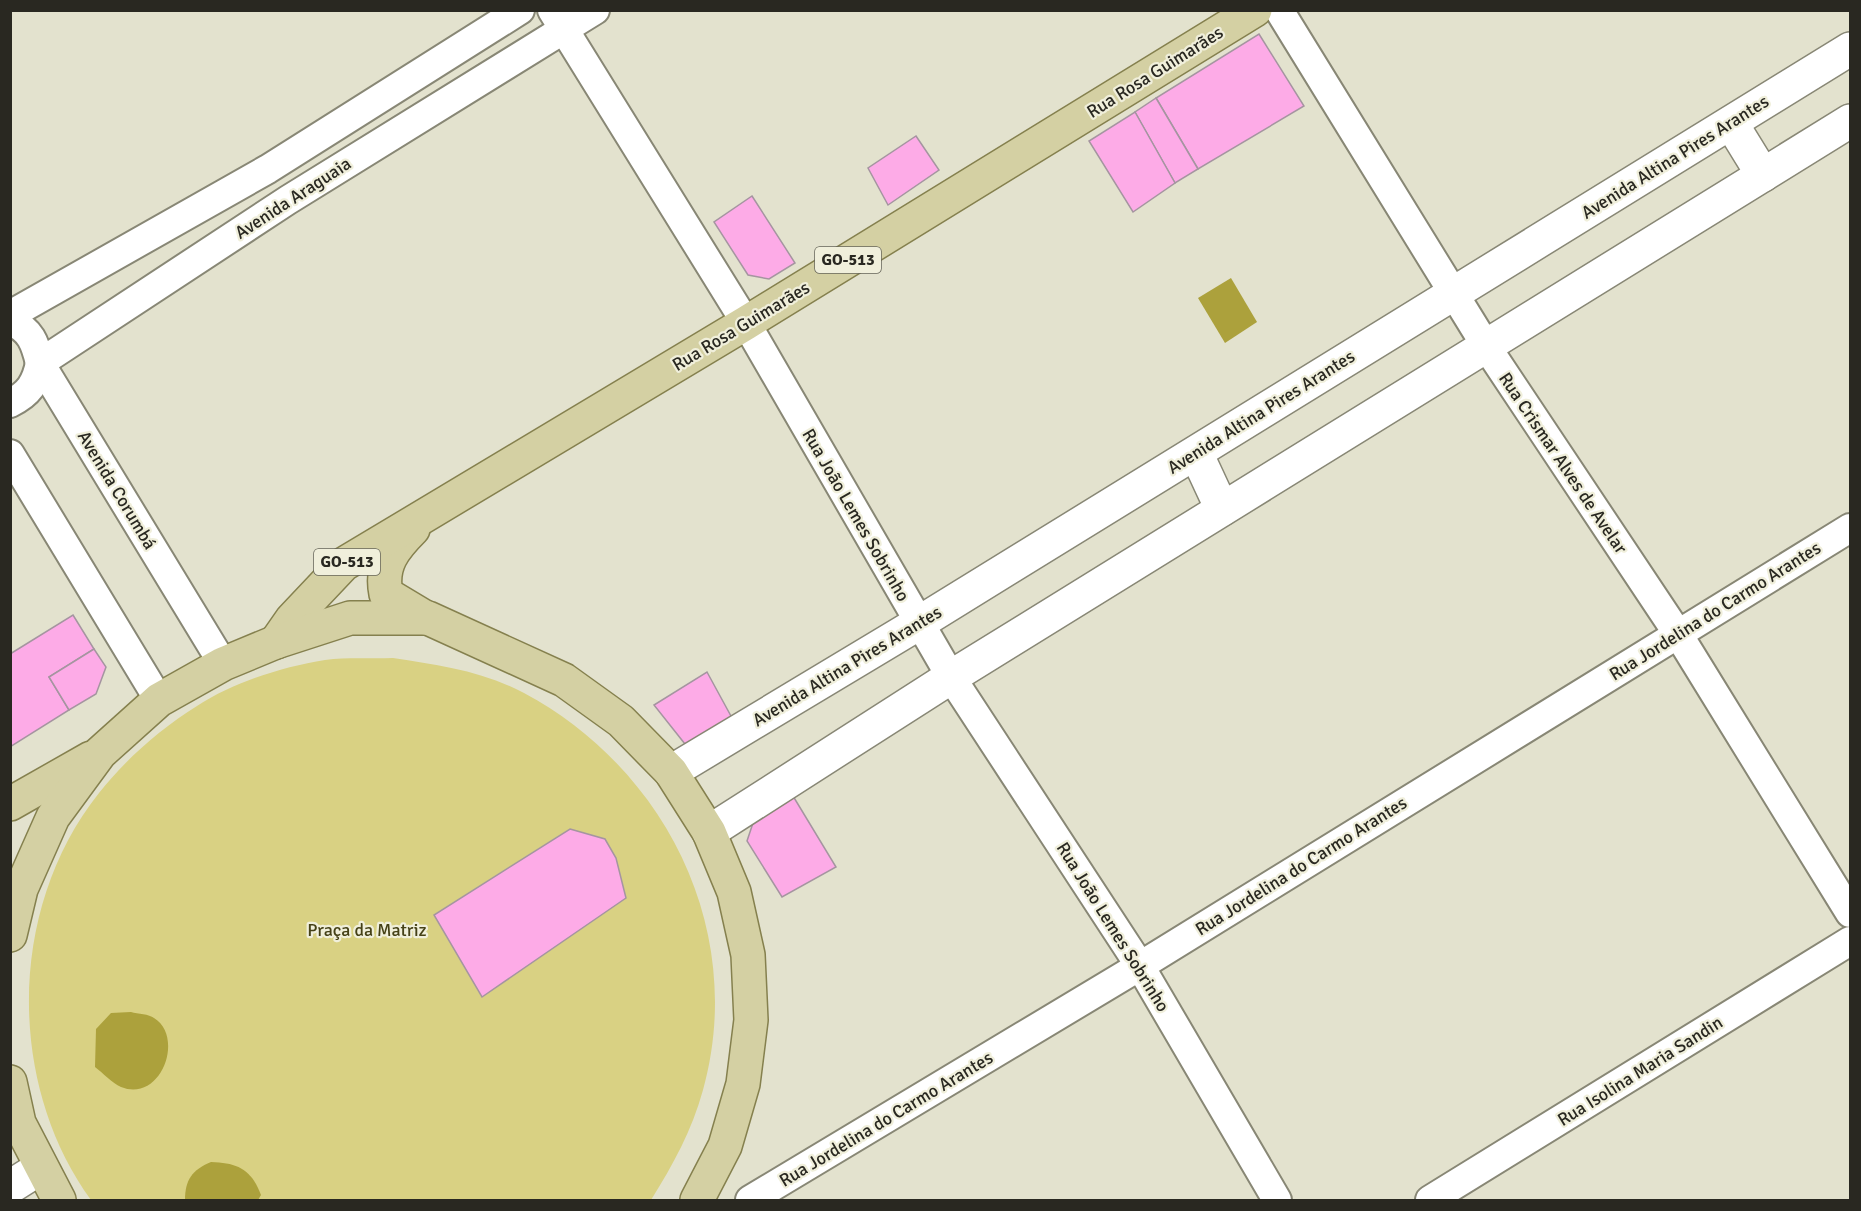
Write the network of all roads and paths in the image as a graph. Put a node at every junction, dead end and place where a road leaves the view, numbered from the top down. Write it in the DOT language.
graph roads {
  1 [pos="520,10"];
  2 [pos="595,10"];
  3 [pos="1255,10"];
  4 [pos="1279,10"];
  5 [pos="558,19"];
  6 [pos="1851,49"];
  7 [pos="1851,121"];
  8 [pos="1731,123"];
  9 [pos="268,169"];
  10 [pos="1763,175"];
  11 [pos="288,200"];
  12 [pos="1453,294"];
  13 [pos="10,315"];
  14 [pos="10,321"];
  15 [pos="746,323"];
  16 [pos="1486,346"];
  17 [pos="40,363"];
  18 [pos="10,403"];
  19 [pos="1196,453"];
  20 [pos="10,454"];
  21 [pos="440,507"];
  22 [pos="1222,509"];
  23 [pos="1851,528"];
  24 [pos="428,618"];
  25 [pos="919,623"];
  26 [pos="1678,634"];
  27 [pos="276,642"];
  28 [pos="223,664"];
  29 [pos="951,677"];
  30 [pos="159,700"];
  31 [pos="100,753"];
  32 [pos="671,772"];
  33 [pos="10,804"];
  34 [pos="709,832"];
  35 [pos="1851,913"];
  36 [pos="10,935"];
  37 [pos="1851,941"];
  38 [pos="1140,966"];
  39 [pos="10,1082"];
  40 [pos="40,1168"];
  41 [pos="10,1187"];
  42 [pos="59,1200"];
  43 [pos="698,1200"];
  44 [pos="750,1200"];
  45 [pos="1277,1200"];
  46 [pos="1430,1200"];
  1 -- 9 [label="street, Avenida Araguaia"];
  2 -- 5 [label="street, Avenida Araguaia"];
  3 -- 15 [label="main road, Rua Rosa Guimarães / GO-513"];
  4 -- 12 [label="street, Rua Crismar Alves de Avelar"];
  5 -- 11 [label="street, Avenida Araguaia"];
  5 -- 15 [label="street, Rua João Lemes Sobrinho"];
  6 -- 8 [label="street, Avenida Altina Pires Arantes"];
  7 -- 10 [label="street"];
  8 -- 10 [label="street"];
  8 -- 12 [label="street, Avenida Altina Pires Arantes"];
  9 -- 11 [label="street"];
  9 -- 13 [label="street, Avenida Araguaia"];
  10 -- 16 [label="street"];
  11 -- 17 [label="street, Avenida Araguaia"];
  12 -- 16 [label="street, Rua Crismar Alves de Avelar"];
  12 -- 19 [label="street, Avenida Altina Pires Arantes"];
  14 -- 17 [label="street, Avenida Corumbá"];
  15 -- 21 [label="main road, Rua Rosa Guimarães / GO-513"];
  15 -- 25 [label="street, Rua João Lemes Sobrinho"];
  16 -- 22 [label="street"];
  16 -- 26 [label="street, Rua Crismar Alves de Avelar"];
  17 -- 18 [label="street"];
  17 -- 28 [label="street, Avenida Corumbá"];
  19 -- 22 [label="street"];
  19 -- 25 [label="street, Avenida Altina Pires Arantes"];
  20 -- 30 [label="street"];
  21 -- 24 [label="main road, Rua Rosa Guimarães / GO-513"];
  21 -- 27 [label="main road, Rua Rosa Guimarães / GO-513"];
  22 -- 29 [label="street"];
  23 -- 26 [label="street, Rua Jordelina do Carmo Arantes"];
  24 -- 27 [label="main road"];
  24 -- 32 [label="main road, Rua Rosa Guimarães"];
  25 -- 29 [label="street, Rua João Lemes Sobrinho"];
  25 -- 32 [label="street, Avenida Altina Pires Arantes"];
  26 -- 35 [label="street, Rua Crismar Alves de Avelar"];
  26 -- 38 [label="street, Rua Jordelina do Carmo Arantes"];
  27 -- 28 [label="main road"];
  28 -- 30 [label="main road"];
  29 -- 34 [label="street"];
  29 -- 38 [label="street, Rua João Lemes Sobrinho"];
  30 -- 31 [label="main road"];
  31 -- 33 [label="main road"];
  31 -- 36 [label="main road"];
  32 -- 34 [label="main road, Rua Rosa Guimarães"];
  34 -- 43 [label="main road, Rua Rosa Guimarães"];
  37 -- 46 [label="street, Rua Isolina Maria Sandin"];
  38 -- 44 [label="street, Rua Jordelina do Carmo Arantes"];
  38 -- 45 [label="street, Rua João Lemes Sobrinho"];
  39 -- 40 [label="main road"];
  40 -- 41 [label="street"];
  40 -- 42 [label="main road"];
}
